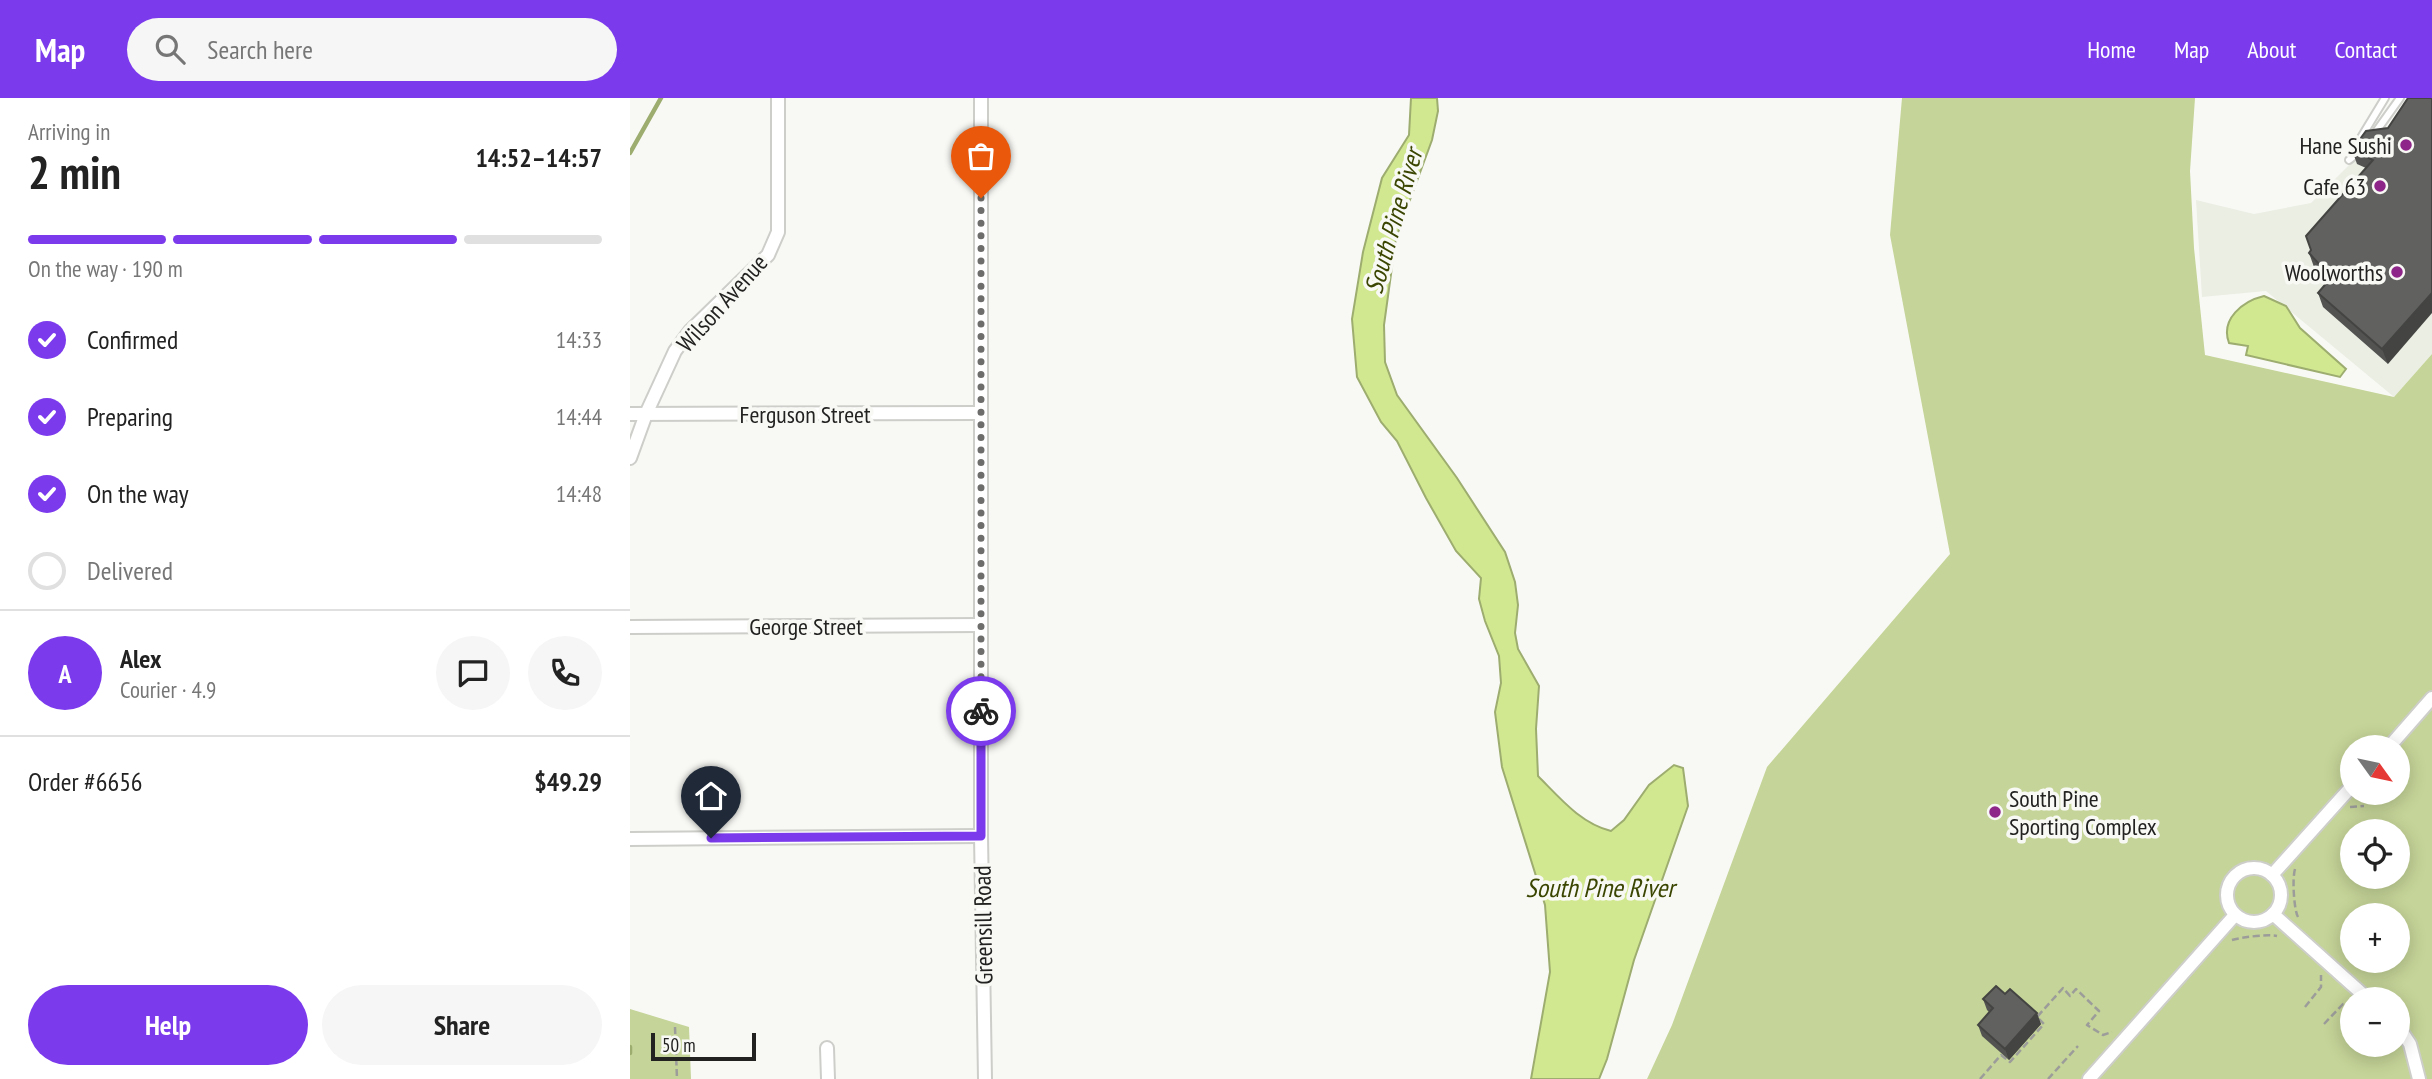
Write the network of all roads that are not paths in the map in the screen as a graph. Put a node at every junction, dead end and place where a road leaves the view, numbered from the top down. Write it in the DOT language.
graph roads {
  1 [pos="778,98"];
  2 [pos="981,98"];
  3 [pos="2385,98"];
  4 [pos="2400,98"];
  5 [pos="981,413"];
  6 [pos="630,414"];
  7 [pos="646,414"];
  8 [pos="630,458"];
  9 [pos="981,625"];
  10 [pos="630,627"];
  11 [pos="2432,698"];
  12 [pos="2400,735"];
  13 [pos="2340,799"];
  14 [pos="981,836"];
  15 [pos="630,839"];
  16 [pos="2272,875"];
  17 [pos="2273,914"];
  18 [pos="2235,915"];
  19 [pos="2355,987"];
  20 [pos="2410,1044"];
  21 [pos="827,1048"];
  22 [pos="828,1079"];
  23 [pos="985,1079"];
  24 [pos="2089,1079"];
  25 [pos="2419,1079"];
  1 -- 7 [label="street, Wilson Avenue"];
  2 -- 5 [label="street, Greensill Road"];
  3 -- 4 [label="lane"];
  5 -- 7 [label="street, Ferguson Street"];
  5 -- 9 [label="street, Greensill Road"];
  6 -- 7 [label="street, Ferguson Street"];
  7 -- 8 [label="street, Wilson Avenue"];
  9 -- 10 [label="street, George Street"];
  9 -- 14 [label="street, Greensill Road"];
  11 -- 12 [label="street"];
  13 -- 16 [label="street"];
  14 -- 15 [label="street"];
  14 -- 23 [label="street, Greensill Road"];
  16 -- 17 [label="street"];
  16 -- 18 [label="street"];
  17 -- 18 [label="street"];
  17 -- 19 [label="street"];
  18 -- 24 [label="street"];
  20 -- 25 [label="street"];
  21 -- 22 [label="street"];
}
